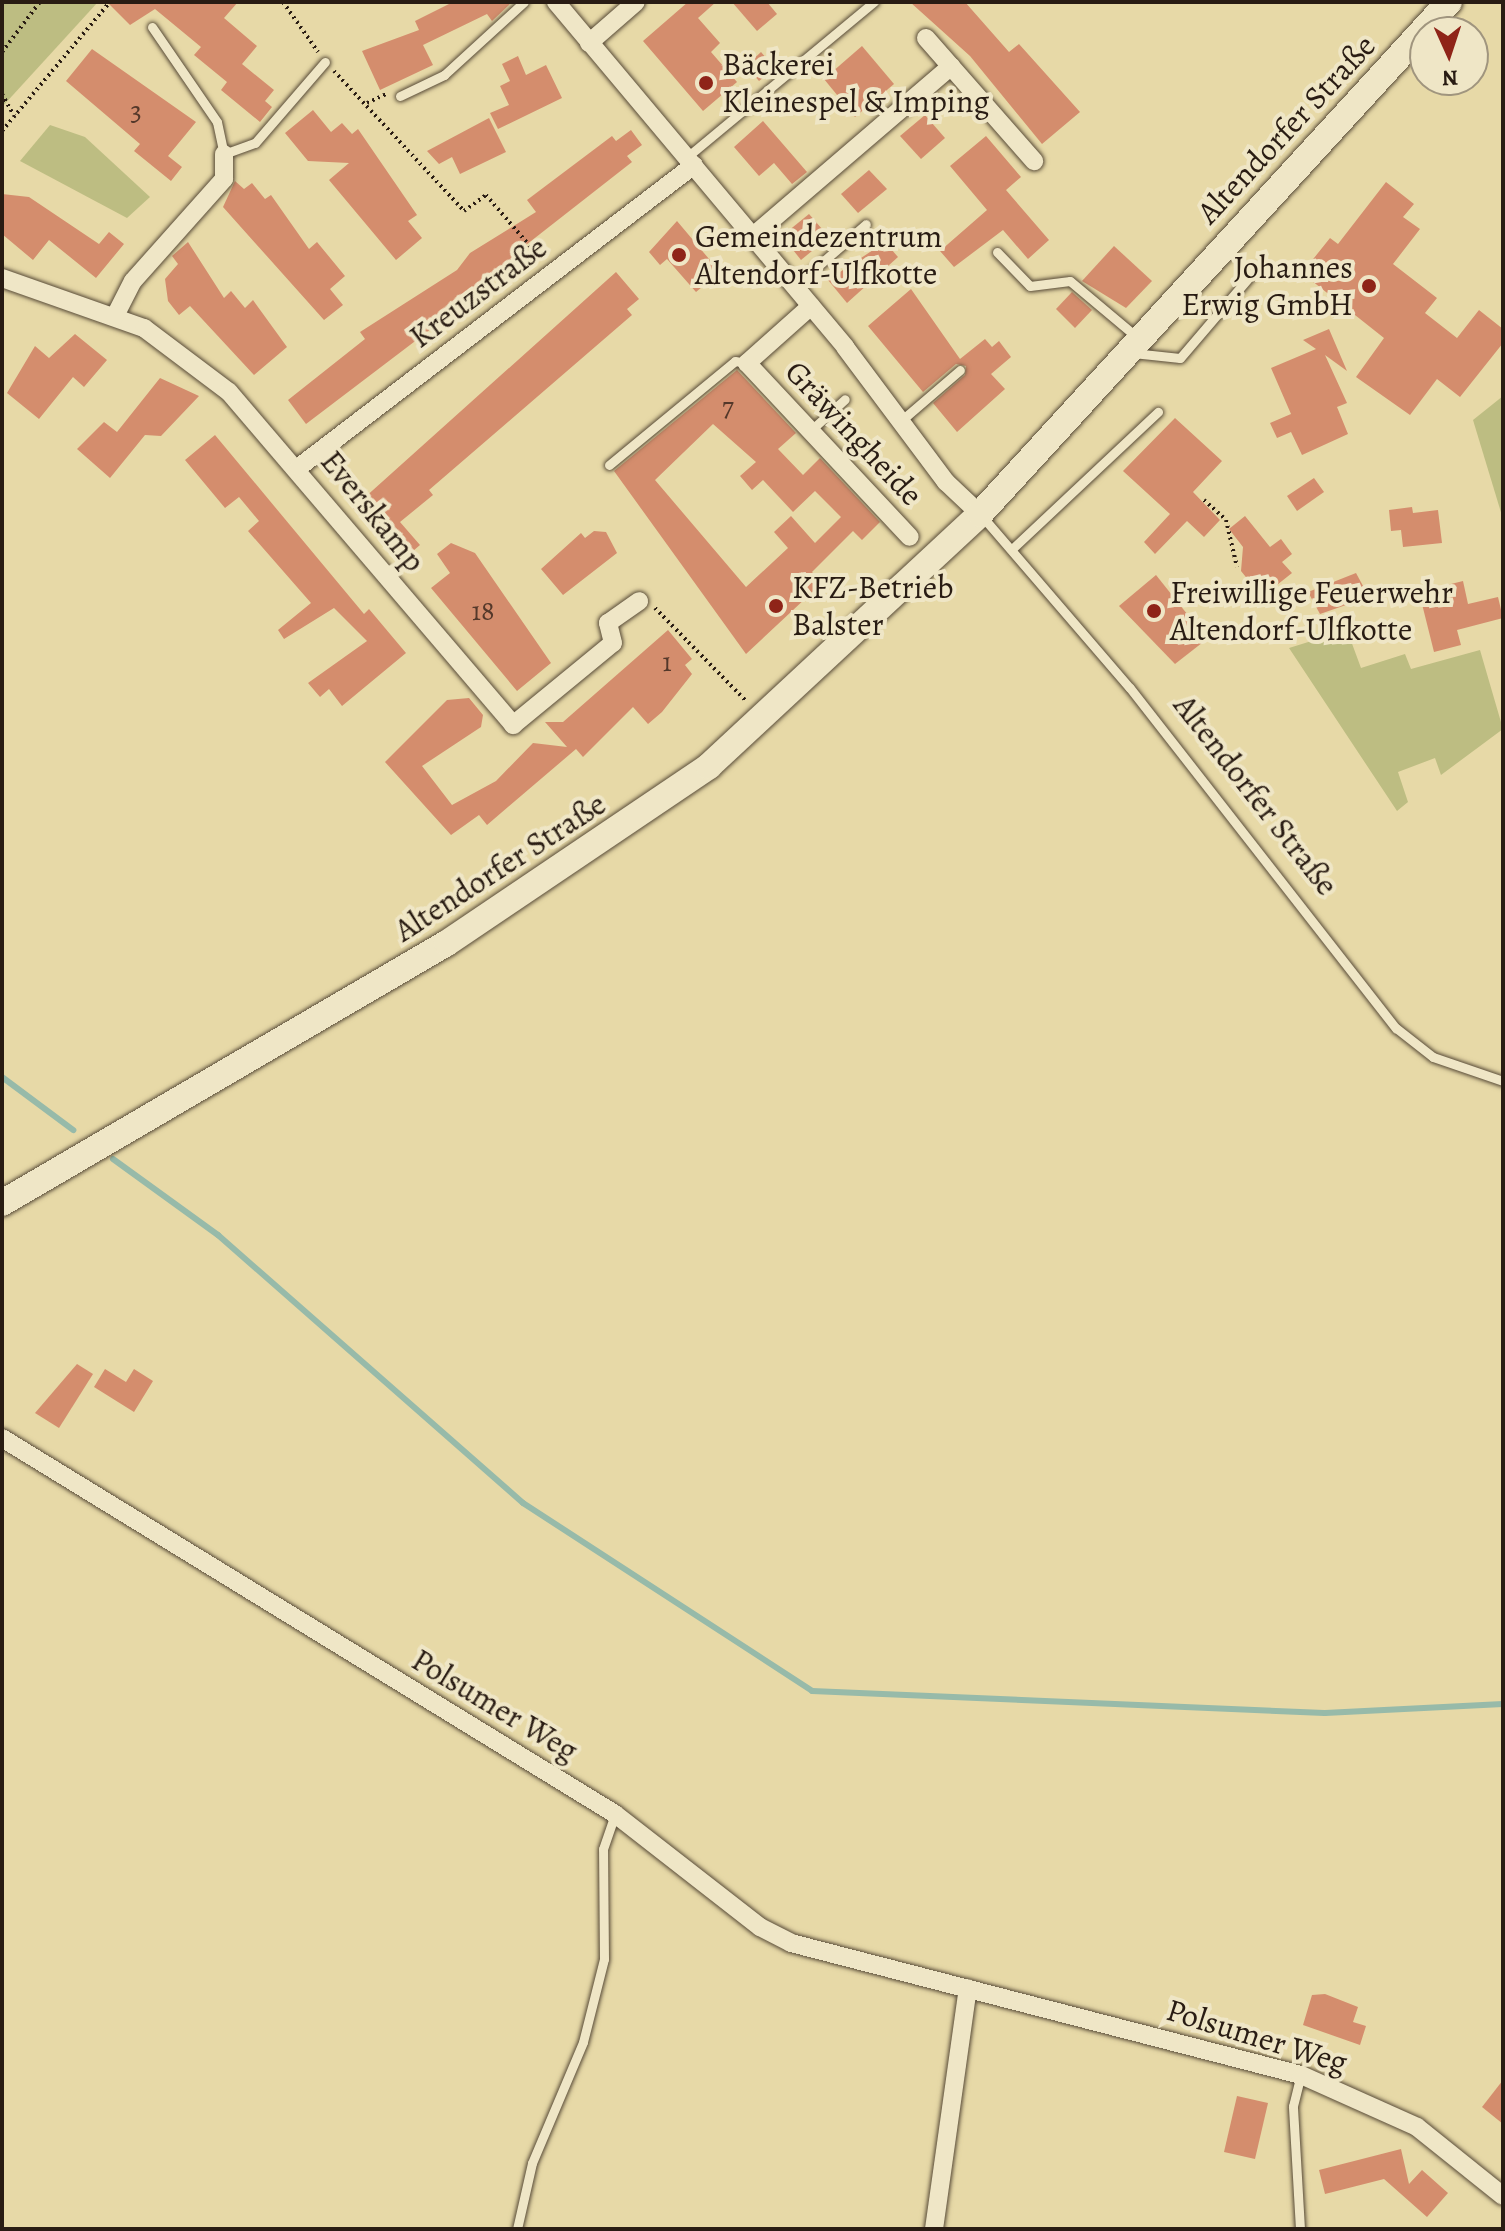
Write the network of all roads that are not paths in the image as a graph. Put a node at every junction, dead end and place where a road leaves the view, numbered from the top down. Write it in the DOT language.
graph roads {
  1 [pos="524,2"];
  2 [pos="556,2"];
  3 [pos="636,2"];
  4 [pos="874,2"];
  5 [pos="1449,2"];
  6 [pos="152,27"];
  7 [pos="926,38"];
  8 [pos="589,43"];
  9 [pos="325,62"];
  10 [pos="951,66"];
  11 [pos="400,96"];
  12 [pos="224,154"];
  13 [pos="690,161"];
  14 [pos="1034,161"];
  15 [pos="866,224"];
  16 [pos="753,236"];
  17 [pos="997,252"];
  18 [pos="1257,268"];
  19 [pos="2,278"];
  20 [pos="795,286"];
  21 [pos="811,306"];
  22 [pos="115,316"];
  23 [pos="1132,344"];
  24 [pos="747,363"];
  25 [pos="960,370"];
  26 [pos="845,399"];
  27 [pos="1158,412"];
  28 [pos="903,419"];
  29 [pos="810,431"];
  30 [pos="609,465"];
  31 [pos="299,467"];
  32 [pos="980,514"];
  33 [pos="910,537"];
  34 [pos="1013,548"];
  35 [pos="639,601"];
  36 [pos="1503,1081"];
  37 [pos="2,1203"];
  38 [pos="2,1438"];
  39 [pos="615,1814"];
  40 [pos="968,1988"];
  41 [pos="1301,2075"];
  42 [pos="1503,2196"];
  43 [pos="517,2229"];
  44 [pos="934,2229"];
  45 [pos="1300,2229"];
  1 -- 11 [label="lane"];
  2 -- 8 [label="street, Gräwingheide"];
  3 -- 8 [label="street"];
  4 -- 13 [label="lane"];
  5 -- 23 [label="street, Altendorfer Straße"];
  6 -- 12 [label="lane"];
  7 -- 10 [label="street"];
  8 -- 13 [label="street, Gräwingheide"];
  9 -- 12 [label="lane"];
  10 -- 14 [label="street"];
  10 -- 16 [label="street"];
  12 -- 22 [label="street"];
  13 -- 16 [label="street, Gräwingheide"];
  13 -- 31 [label="street, Kreuzstraße"];
  15 -- 20 [label="lane"];
  16 -- 20 [label="street, Gräwingheide"];
  17 -- 23 [label="lane"];
  18 -- 23 [label="lane"];
  19 -- 22 [label="street, Everskamp"];
  20 -- 21 [label="street, Gräwingheide"];
  21 -- 24 [label="street, Gräwingheide"];
  21 -- 28 [label="street, Gräwingheide"];
  22 -- 31 [label="street, Everskamp"];
  23 -- 32 [label="street, Altendorfer Straße"];
  24 -- 29 [label="street, Gräwingheide"];
  24 -- 30 [label="lane"];
  25 -- 28 [label="lane"];
  26 -- 29 [label="lane"];
  27 -- 34 [label="lane"];
  28 -- 32 [label="street, Gräwingheide"];
  29 -- 33 [label="street, Gräwingheide"];
  31 -- 35 [label="street, Everskamp"];
  32 -- 34 [label="lane, Altendorfer Straße"];
  32 -- 37 [label="street, Altendorfer Straße"];
  34 -- 36 [label="lane, Altendorfer Straße"];
  38 -- 39 [label="street, Polsumer Weg"];
  39 -- 40 [label="street, Polsumer Weg"];
  39 -- 43 [label="lane"];
  40 -- 41 [label="street, Polsumer Weg"];
  40 -- 44 [label="street"];
  41 -- 42 [label="street, Polsumer Weg"];
  41 -- 45 [label="lane"];
}
